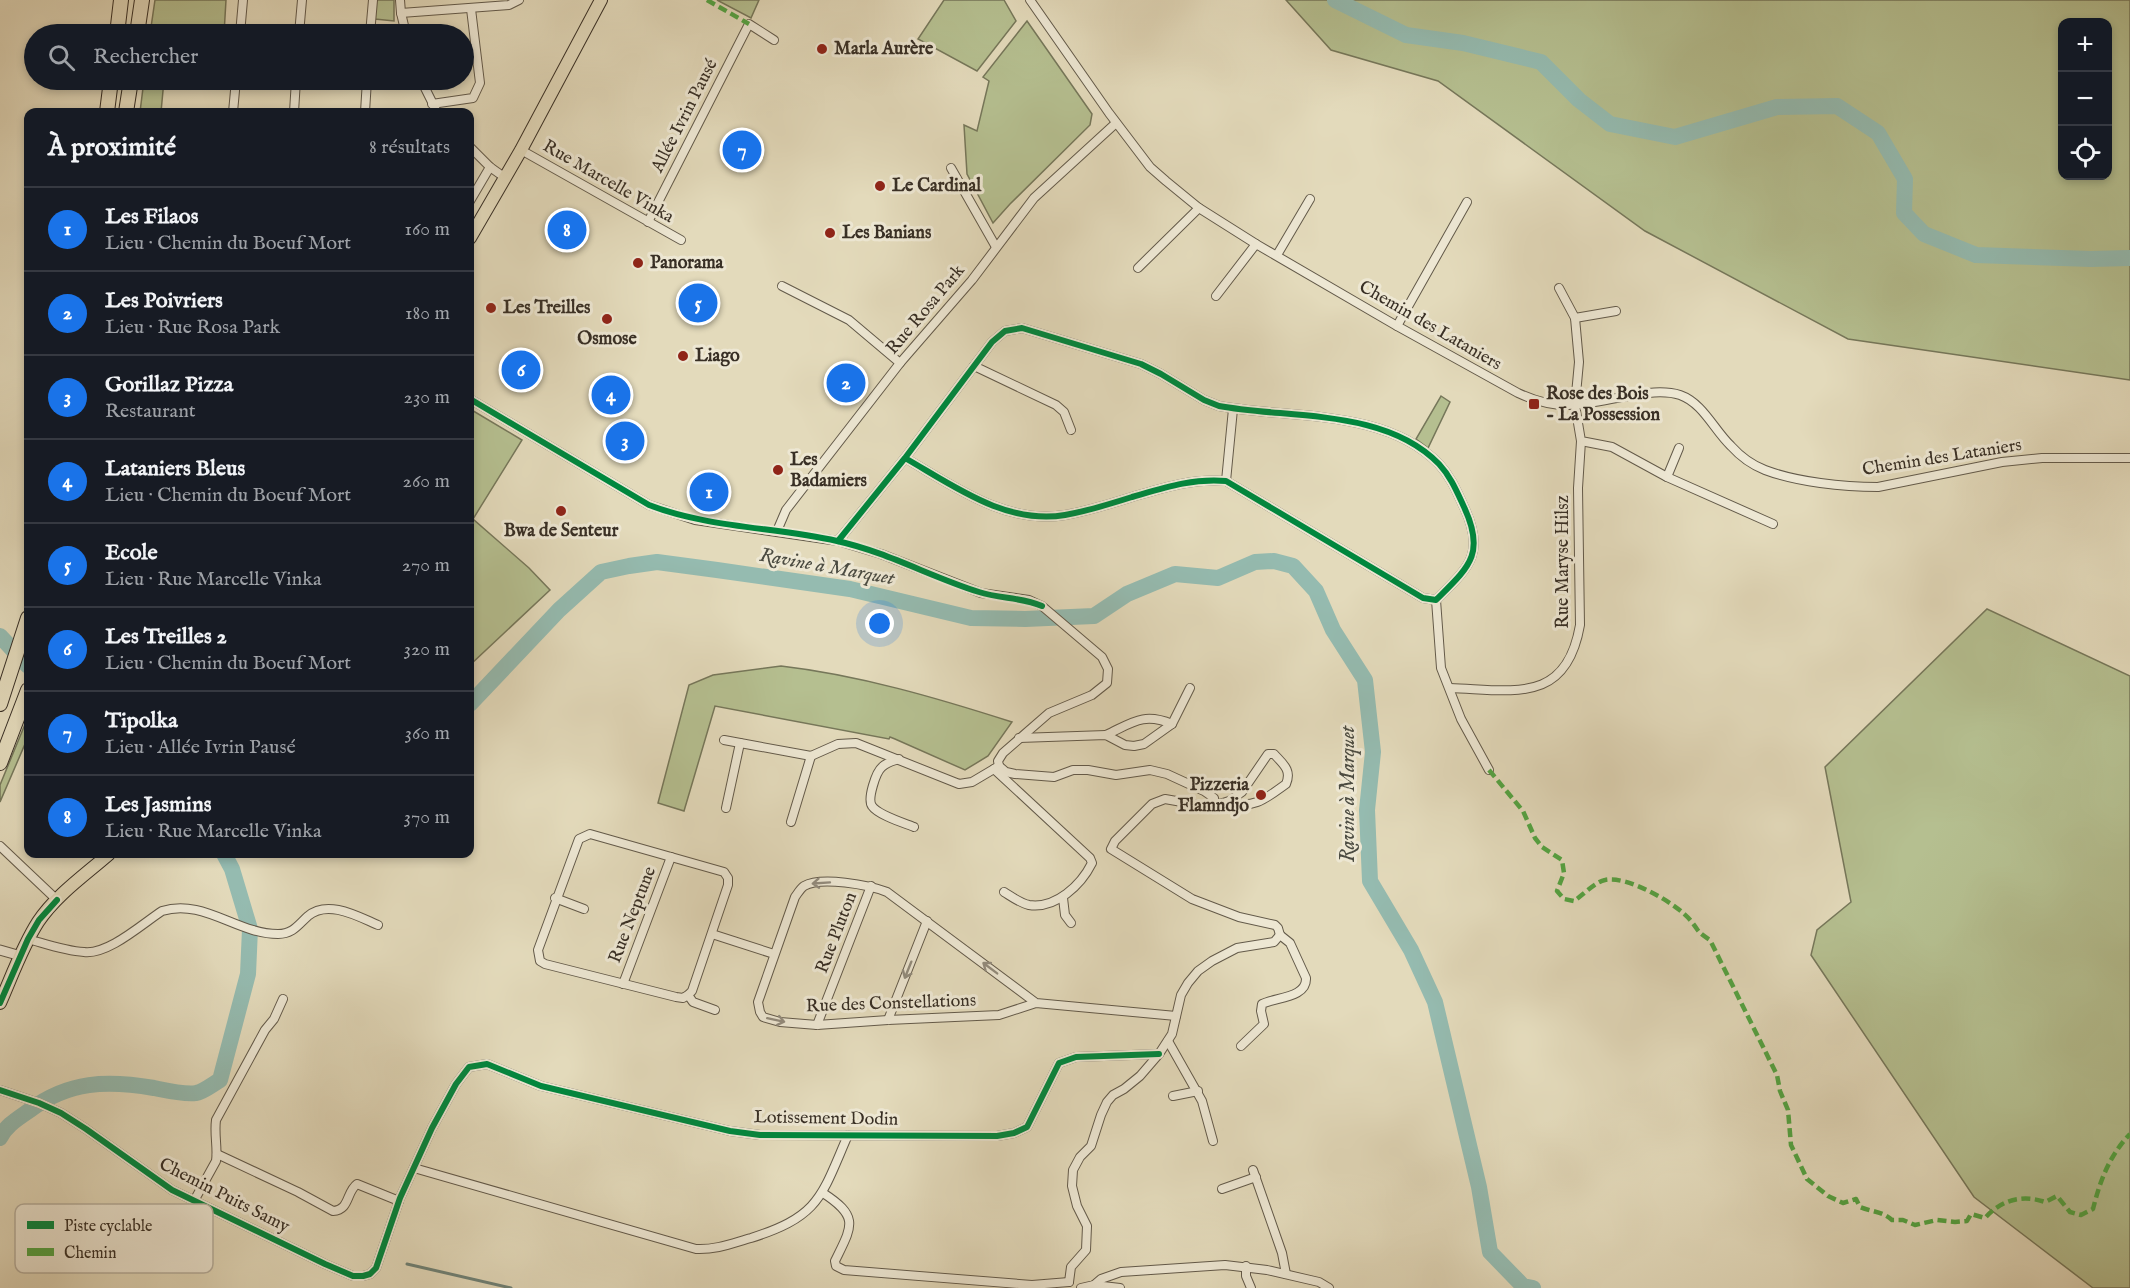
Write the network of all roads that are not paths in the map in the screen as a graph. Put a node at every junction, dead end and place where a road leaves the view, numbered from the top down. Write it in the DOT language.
graph roads {
  1 [pos="121,0"];
  2 [pos="142,0"];
  3 [pos="243,0"];
  4 [pos="302,0"];
  5 [pos="373,0"];
  6 [pos="400,0"];
  7 [pos="463,0"];
  8 [pos="519,0"];
  9 [pos="601,0"];
  10 [pos="1030,0"];
  11 [pos="467,9"];
  12 [pos="400,13"];
  13 [pos="118,24"];
  14 [pos="138,24"];
  15 [pos="241,24"];
  16 [pos="300,24"];
  17 [pos="371,24"];
  18 [pos="403,24"];
  19 [pos="470,24"];
  20 [pos="774,40"];
  21 [pos="474,49"];
  22 [pos="110,90"];
  23 [pos="129,90"];
  24 [pos="235,90"];
  25 [pos="295,90"];
  26 [pos="366,90"];
  27 [pos="426,90"];
  28 [pos="432,104"];
  29 [pos="108,108"];
  30 [pos="127,108"];
  31 [pos="233,108"];
  32 [pos="294,108"];
  33 [pos="365,108"];
  34 [pos="434,108"];
  35 [pos="1116,123"];
  36 [pos="520,150"];
  37 [pos="474,151"];
  38 [pos="490,167"];
  39 [pos="951,168"];
  40 [pos="504,177"];
  41 [pos="474,194"];
  42 [pos="1310,199"];
  43 [pos="1467,202"];
  44 [pos="1199,208"];
  45 [pos="648,222"];
  46 [pos="474,231"];
  47 [pos="681,240"];
  48 [pos="1256,244"];
  49 [pos="996,247"];
  50 [pos="1277,255"];
  51 [pos="1138,268"];
  52 [pos="782,285"];
  53 [pos="1559,288"];
  54 [pos="1216,296"];
  55 [pos="1616,311"];
  56 [pos="1575,318"];
  57 [pos="1397,326"];
  58 [pos="900,363"];
  59 [pos="974,366"];
  60 [pos="474,401"];
  61 [pos="1575,405"];
  62 [pos="1233,409"];
  63 [pos="1071,430"];
  64 [pos="1581,441"];
  65 [pos="1678,448"];
  66 [pos="905,458"];
  67 [pos="2130,458"];
  68 [pos="1667,477"];
  69 [pos="1226,481"];
  70 [pos="1773,525"];
  71 [pos="777,531"];
  72 [pos="838,541"];
  73 [pos="1436,600"];
  74 [pos="24,630"];
  75 [pos="1190,688"];
  76 [pos="1450,688"];
  77 [pos="2,698"];
  78 [pos="24,705"];
  79 [pos="1172,724"];
  80 [pos="1106,735"];
  81 [pos="1019,738"];
  82 [pos="724,740"];
  83 [pos="740,743"];
  84 [pos="812,756"];
  85 [pos="899,759"];
  86 [pos="0,763"];
  87 [pos="996,767"];
  88 [pos="1489,770"];
  89 [pos="1229,801"];
  90 [pos="1215,804"];
  91 [pos="726,808"];
  92 [pos="791,822"];
  93 [pos="914,827"];
  94 [pos="0,846"];
  95 [pos="671,857"];
  96 [pos="104,858"];
  97 [pos="871,886"];
  98 [pos="1004,892"];
  99 [pos="555,898"];
  100 [pos="1063,898"];
  101 [pos="57,900"];
  102 [pos="584,909"];
  103 [pos="927,921"];
  104 [pos="1071,922"];
  105 [pos="378,925"];
  106 [pos="712,934"];
  107 [pos="1280,935"];
  108 [pos="28,939"];
  109 [pos="0,950"];
  110 [pos="774,954"];
  111 [pos="21,956"];
  112 [pos="624,984"];
  113 [pos="688,995"];
  114 [pos="284,999"];
  115 [pos="0,1003"];
  116 [pos="1036,1003"];
  117 [pos="715,1010"];
  118 [pos="1176,1016"];
  119 [pos="888,1020"];
  120 [pos="817,1025"];
  121 [pos="1168,1041"];
  122 [pos="1241,1046"];
  123 [pos="1159,1054"];
  124 [pos="0,1090"];
  125 [pos="1198,1091"];
  126 [pos="1173,1096"];
  127 [pos="848,1135"];
  128 [pos="1213,1141"];
  129 [pos="217,1154"];
  130 [pos="414,1168"];
  131 [pos="1222,1189"];
  132 [pos="823,1193"];
  133 [pos="194,1201"];
  134 [pos="399,1201"];
  135 [pos="200,1204"];
  136 [pos="213,1210"];
  137 [pos="1246,1266"];
  138 [pos="1286,1274"];
  139 [pos="1069,1282"];
  140 [pos="1094,1285"];
  141 [pos="1080,1288"];
  142 [pos="1120,1288"];
  143 [pos="1251,1288"];
  144 [pos="1329,1288"];
  1 -- 13 [label="highway"];
  2 -- 14 [label="highway"];
  3 -- 15 [label="street"];
  4 -- 16 [label="street"];
  5 -- 17 [label="street"];
  6 -- 12 [label="street"];
  7 -- 11 [label="street"];
  8 -- 11 [label="street"];
  9 -- 36 [label="main road"];
  10 -- 35 [label="street, Chemin des Lataniers"];
  11 -- 12 [label="street"];
  11 -- 19 [label="street"];
  12 -- 18 [label="street"];
  20 -- 45 [label="street, Allée Ivrin Pausé"];
  21 -- 28 [label="street"];
  22 -- 29 [label="highway"];
  23 -- 30 [label="highway"];
  24 -- 31 [label="street"];
  25 -- 32 [label="street"];
  26 -- 33 [label="street"];
  27 -- 28 [label="street"];
  28 -- 34 [label="street"];
  35 -- 44 [label="street, Chemin des Lataniers"];
  35 -- 49 [label="street, Rue Rosa Park"];
  36 -- 40 [label="main road"];
  36 -- 45 [label="street, Rue Marcelle Vinka"];
  37 -- 38 [label="street"];
  38 -- 40 [label="street"];
  38 -- 41 [label="street"];
  39 -- 49 [label="street"];
  40 -- 46 [label="main road"];
  42 -- 50 [label="street"];
  43 -- 57 [label="street"];
  44 -- 48 [label="street, Chemin des Lataniers"];
  44 -- 51 [label="street"];
  45 -- 47 [label="street, Rue Marcelle Vinka"];
  48 -- 50 [label="street, Chemin des Lataniers"];
  48 -- 54 [label="street"];
  49 -- 58 [label="street, Rue Rosa Park"];
  50 -- 57 [label="street, Chemin des Lataniers"];
  52 -- 58 [label="street"];
  53 -- 56 [label="street"];
  55 -- 56 [label="street"];
  56 -- 61 [label="street"];
  57 -- 61 [label="street, Chemin des Lataniers"];
  58 -- 71 [label="street, Rue Rosa Park"];
  59 -- 62 [label="street"];
  59 -- 63 [label="street"];
  59 -- 66 [label="street"];
  60 -- 71 [label="street"];
  61 -- 64 [label="street, Rue Maryse Hilsz"];
  61 -- 67 [label="street, Chemin des Lataniers"];
  62 -- 69 [label="street"];
  62 -- 73 [label="street"];
  64 -- 68 [label="street"];
  64 -- 76 [label="street, Rue Maryse Hilsz"];
  65 -- 68 [label="street"];
  66 -- 69 [label="street"];
  66 -- 72 [label="street"];
  68 -- 70 [label="street"];
  69 -- 73 [label="street"];
  71 -- 72 [label="street"];
  72 -- 81 [label="street"];
  73 -- 76 [label="street"];
  74 -- 77 [label="highway"];
  75 -- 79 [label="street"];
  76 -- 88 [label="street"];
  78 -- 86 [label="highway"];
  79 -- 80 [label="street"];
  79 -- 80 [label="street"];
  80 -- 81 [label="street"];
  81 -- 87 [label="street"];
  82 -- 83 [label="street"];
  83 -- 84 [label="street"];
  83 -- 91 [label="street"];
  84 -- 85 [label="street"];
  84 -- 92 [label="street"];
  85 -- 87 [label="street"];
  85 -- 93 [label="street"];
  87 -- 90 [label="street"];
  87 -- 100 [label="street"];
  89 -- 89 [label="street"];
  89 -- 90 [label="street"];
  90 -- 107 [label="street"];
  94 -- 101 [label="street"];
  95 -- 99 [label="street"];
  95 -- 106 [label="street"];
  95 -- 112 [label="street, Rue Neptune"];
  96 -- 101 [label="main road"];
  97 -- 103 [label="street, Rue des Constellations"];
  97 -- 110 [label="street, Rue des Constellations, one-way"];
  97 -- 120 [label="street, Rue Pluton"];
  98 -- 100 [label="street"];
  99 -- 102 [label="street"];
  99 -- 112 [label="street"];
  100 -- 104 [label="street"];
  101 -- 108 [label="main road"];
  116 -- 103 [label="street, Rue des Constellations, one-way"];
  103 -- 119 [label="street, one-way"];
  105 -- 108 [label="street"];
  106 -- 110 [label="street"];
  106 -- 113 [label="street"];
  107 -- 118 [label="street"];
  107 -- 122 [label="street"];
  108 -- 111 [label="main road"];
  109 -- 111 [label="street"];
  110 -- 120 [label="street, Rue des Constellations, one-way"];
  111 -- 115 [label="main road"];
  112 -- 113 [label="street"];
  113 -- 117 [label="street"];
  114 -- 129 [label="street"];
  116 -- 118 [label="street, Rue des Constellations"];
  116 -- 119 [label="street, Rue des Constellations"];
  118 -- 121 [label="street"];
  119 -- 120 [label="street, Rue des Constellations"];
  121 -- 123 [label="street"];
  121 -- 125 [label="street"];
  123 -- 127 [label="street, Lotissement Dodin"];
  123 -- 139 [label="street"];
  124 -- 133 [label="street, Chemin Puits Samy"];
  125 -- 126 [label="street"];
  125 -- 128 [label="street"];
  127 -- 130 [label="street, Lotissement Dodin"];
  127 -- 132 [label="street, Lotissement Dodin"];
  129 -- 133 [label="street"];
  129 -- 134 [label="street"];
  130 -- 132 [label="street, Lotissement Dodin"];
  130 -- 134 [label="street, Chemin Puits Samy"];
  131 -- 138 [label="street"];
  132 -- 139 [label="street"];
  133 -- 135 [label="street, Chemin Puits Samy"];
  134 -- 136 [label="street, Chemin Puits Samy"];
  137 -- 138 [label="street"];
  137 -- 140 [label="street"];
  137 -- 143 [label="street"];
  138 -- 144 [label="street"];
  139 -- 141 [label="street"];
  140 -- 141 [label="street"];
  140 -- 142 [label="street"];
}
